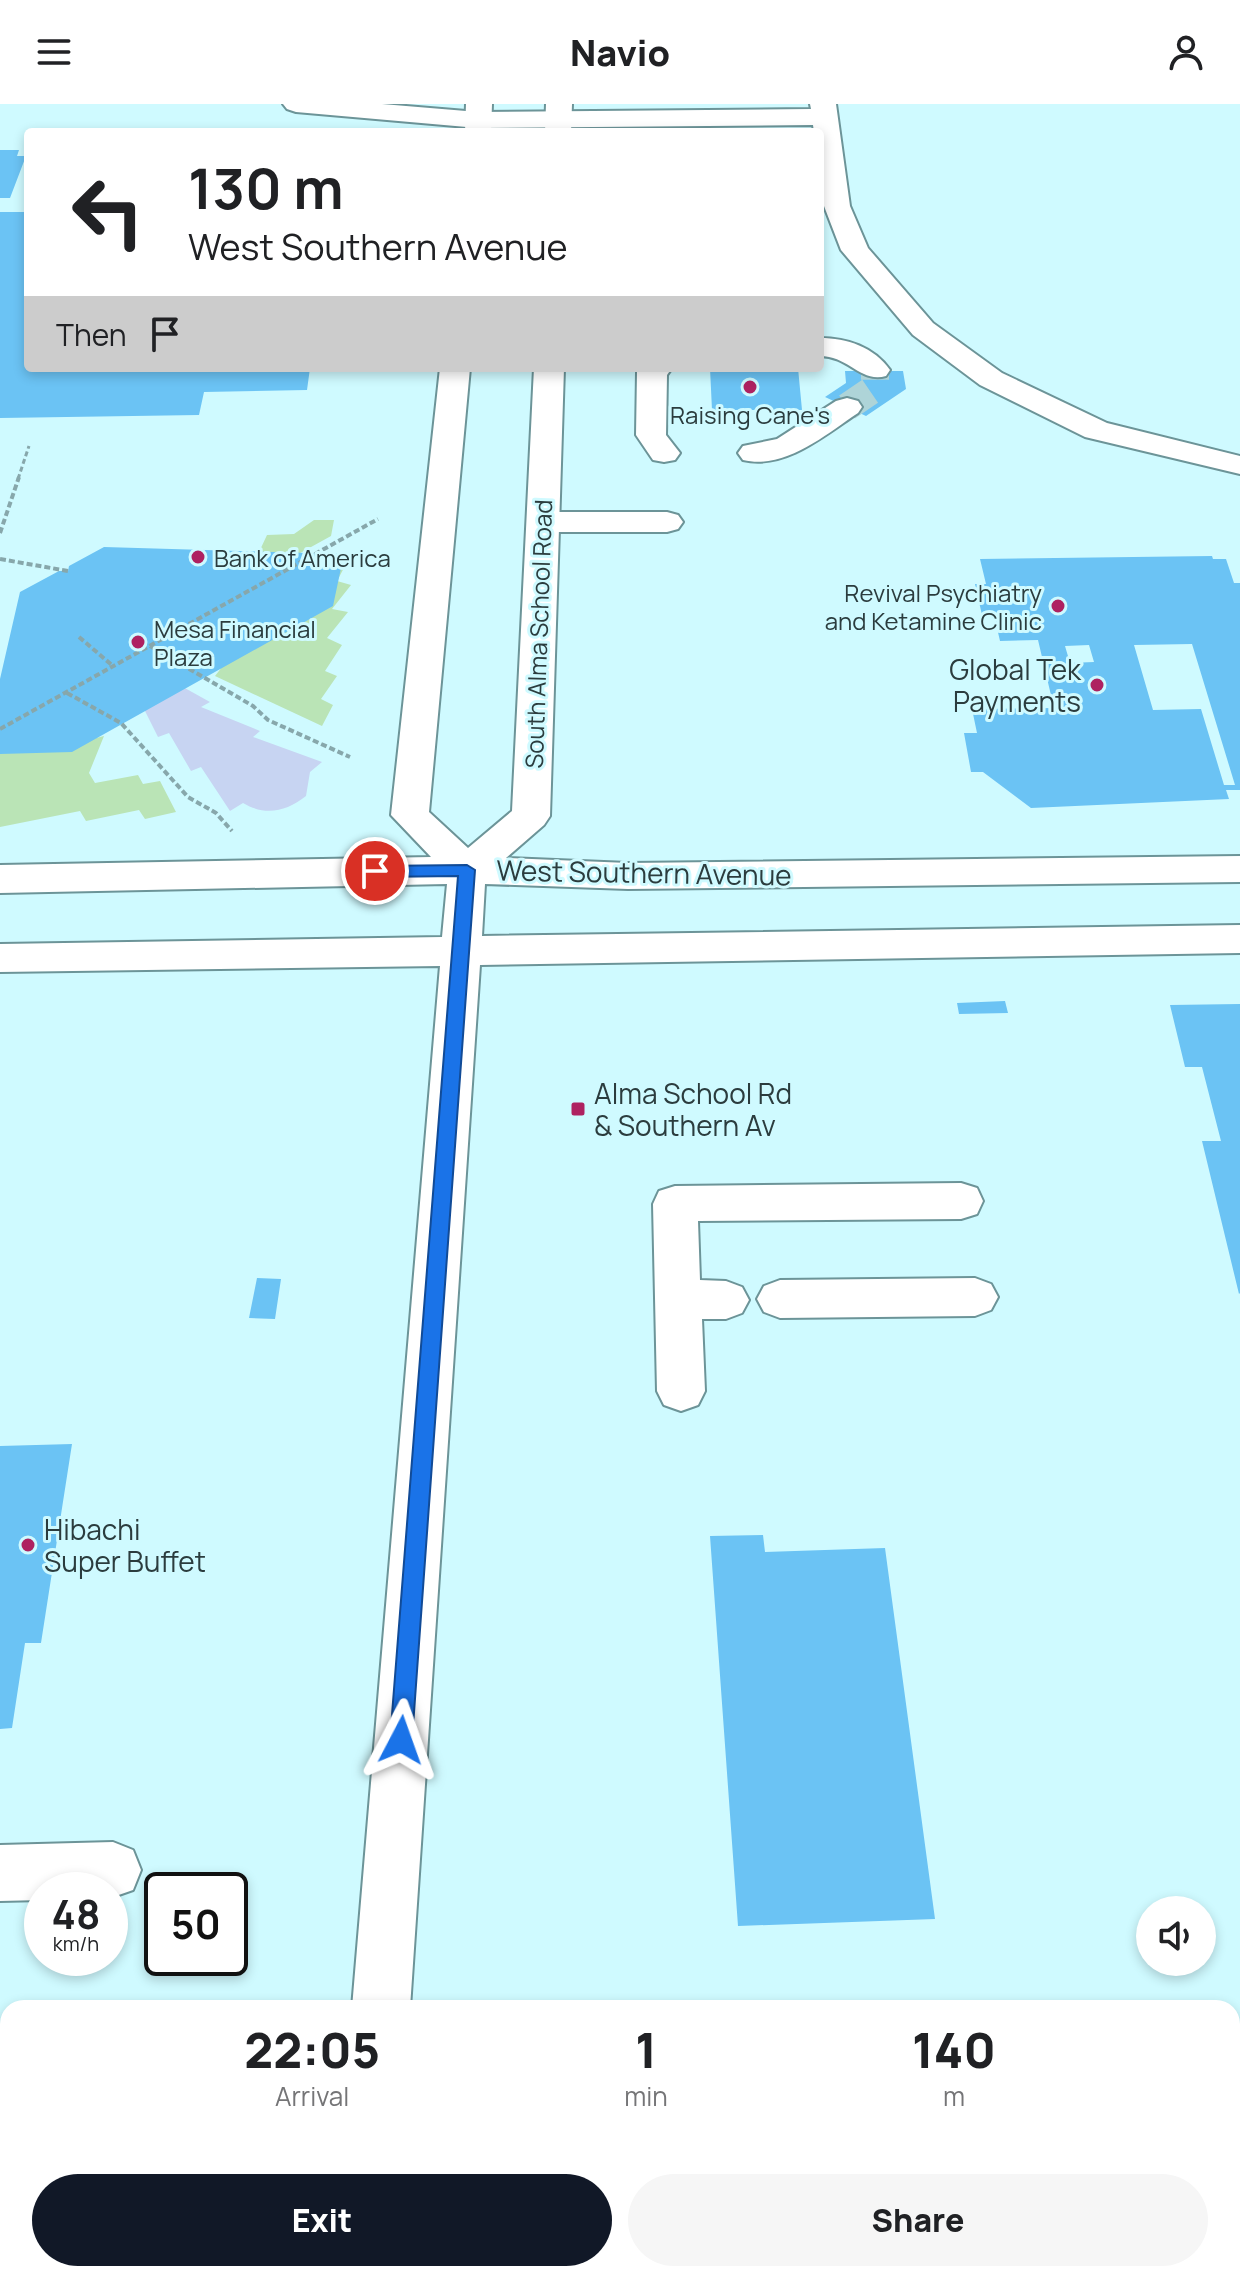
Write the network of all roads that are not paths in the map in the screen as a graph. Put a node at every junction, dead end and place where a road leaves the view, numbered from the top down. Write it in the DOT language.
graph roads {
  1 [pos="296,104"];
  2 [pos="823,111"];
  3 [pos="478,119"];
  4 [pos="559,119"];
  5 [pos="825,348"];
  6 [pos="875,370"];
  7 [pos="455,372"];
  8 [pos="549,372"];
  9 [pos="652,372"];
  10 [pos="847,407"];
  11 [pos="664,453"];
  12 [pos="754,453"];
  13 [pos="1240,465"];
  14 [pos="543,522"];
  15 [pos="667,522"];
  16 [pos="1240,869"];
  17 [pos="467,870"];
  18 [pos="0,879"];
  19 [pos="1240,939"];
  20 [pos="460,949"];
  21 [pos="0,958"];
  22 [pos="961,1201"];
  23 [pos="975,1297"];
  24 [pos="678,1299"];
  25 [pos="780,1299"];
  26 [pos="726,1300"];
  27 [pos="681,1391"];
  28 [pos="113,1870"];
  29 [pos="0,1873"];
  30 [pos="382,2000"];
  1 -- 3 [label="main road"];
  2 -- 4 [label="main road"];
  2 -- 13 [label="main road"];
  3 -- 4 [label="main road"];
  5 -- 6 [label="main road"];
  7 -- 17 [label="main road"];
  8 -- 14 [label="main road, South Alma School Road"];
  9 -- 11 [label="main road"];
  10 -- 12 [label="main road"];
  14 -- 15 [label="main road"];
  14 -- 17 [label="main road, South Alma School Road"];
  16 -- 17 [label="main road, West Southern Avenue"];
  17 -- 18 [label="main road, West Southern Avenue"];
  17 -- 20 [label="main road"];
  19 -- 20 [label="main road"];
  20 -- 21 [label="main road"];
  20 -- 30 [label="main road"];
  22 -- 24 [label="main road"];
  23 -- 25 [label="main road"];
  24 -- 26 [label="main road"];
  24 -- 27 [label="main road"];
  28 -- 29 [label="main road"];
}
